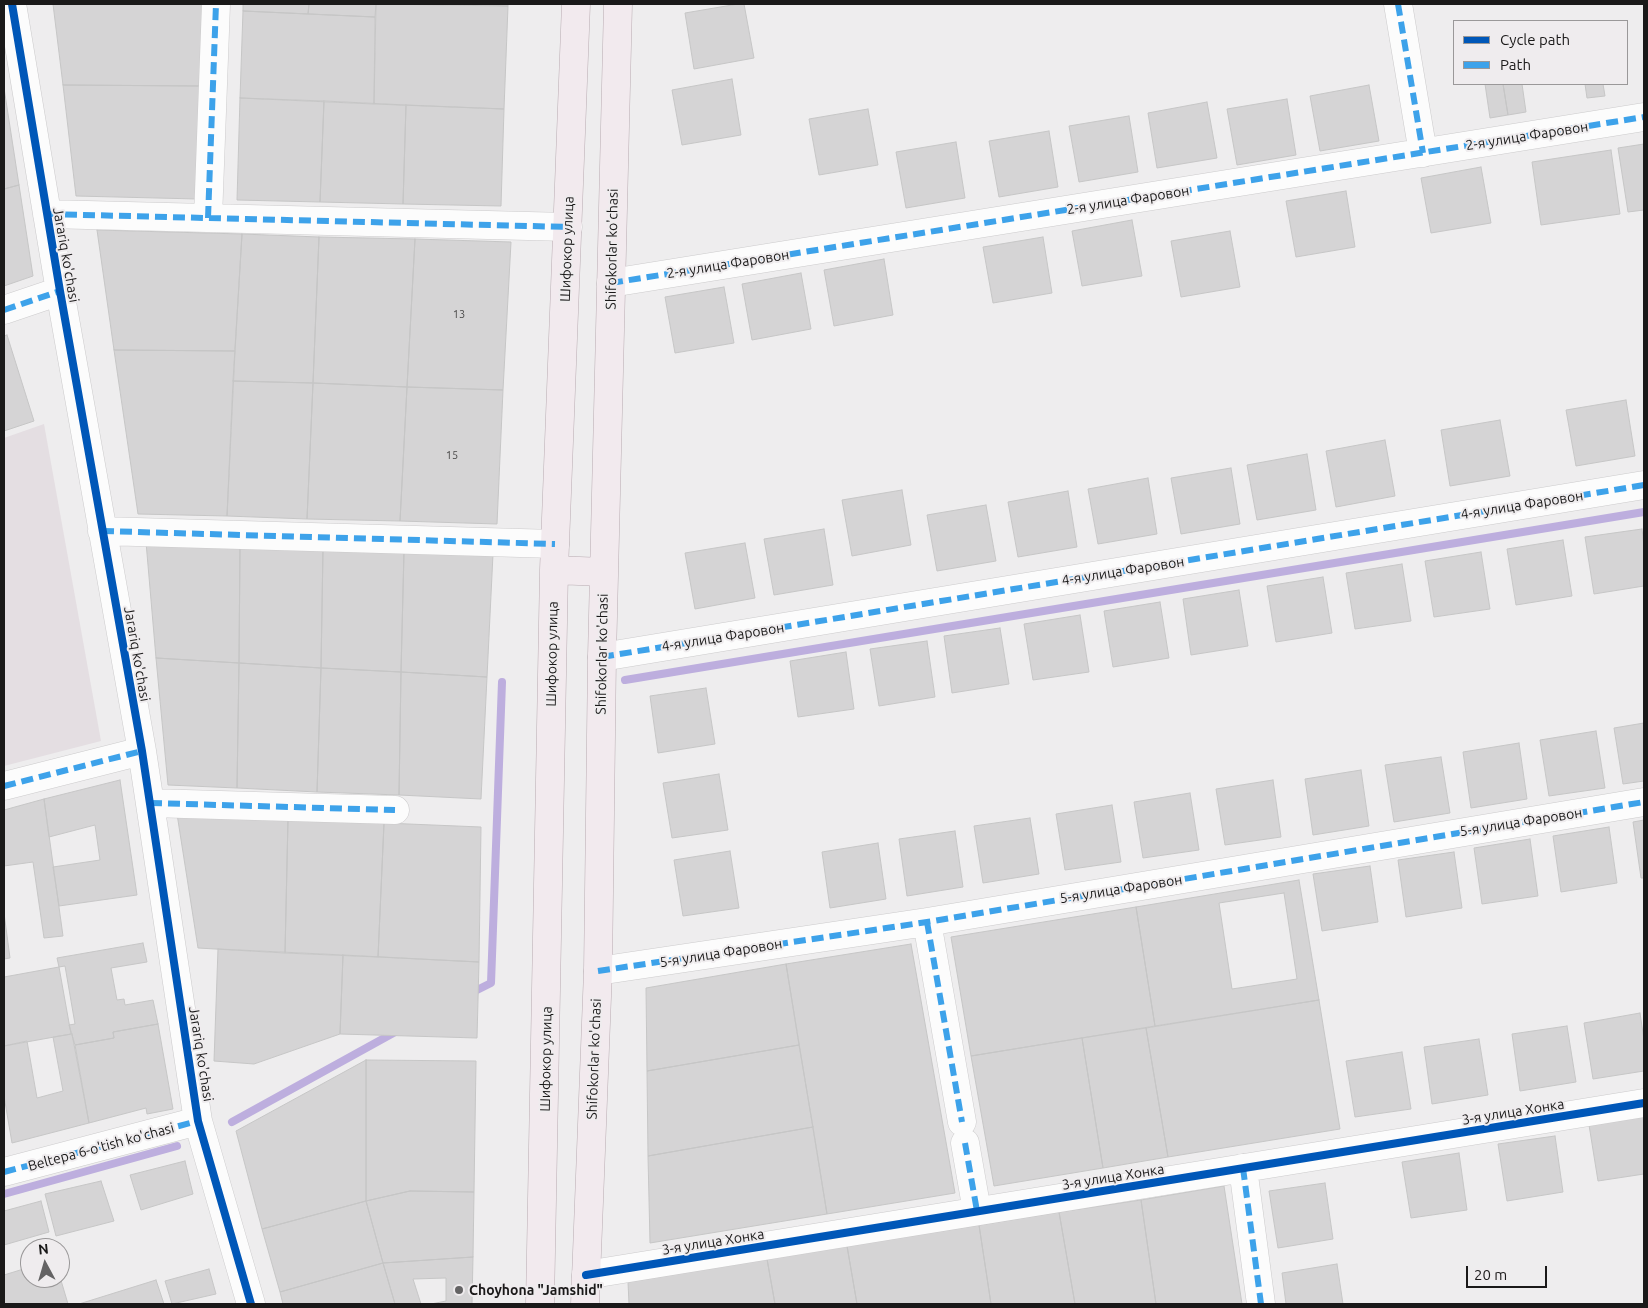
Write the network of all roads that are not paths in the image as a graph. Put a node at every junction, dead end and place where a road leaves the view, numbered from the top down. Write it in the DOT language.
graph roads {
  1 [pos="216,4"];
  2 [pos="576,4"];
  3 [pos="618,4"];
  4 [pos="1398,4"];
  5 [pos="10,7"];
  6 [pos="1644,117"];
  7 [pos="1423,153"];
  8 [pos="47,214"];
  9 [pos="208,218"];
  10 [pos="568,227"];
  11 [pos="611,283"];
  12 [pos="60,291"];
  13 [pos="4,310"];
  14 [pos="1644,485"];
  15 [pos="102,531"];
  16 [pos="554,557"];
  17 [pos="604,572"];
  18 [pos="602,657"];
  19 [pos="142,751"];
  20 [pos="4,786"];
  21 [pos="1644,802"];
  22 [pos="150,803"];
  23 [pos="395,810"];
  24 [pos="927,922"];
  25 [pos="598,971"];
  26 [pos="1644,1103"];
  27 [pos="198,1121"];
  28 [pos="1243,1168"];
  29 [pos="4,1172"];
  30 [pos="977,1211"];
  31 [pos="586,1275"];
  32 [pos="250,1304"];
  33 [pos="540,1304"];
  34 [pos="585,1304"];
  35 [pos="1261,1304"];
  1 -- 9 [label="street"];
  2 -- 10 [label="main road, Шифокор улица"];
  3 -- 11 [label="main road, Shifokorlar ko'chasi"];
  4 -- 7 [label="street"];
  5 -- 8 [label="street, Jarariq ko'chasi"];
  6 -- 7 [label="street, 2-я улица Фаровон"];
  7 -- 11 [label="street, 2-я улица Фаровон"];
  8 -- 9 [label="street"];
  8 -- 12 [label="street, Jarariq ko'chasi"];
  9 -- 10 [label="street"];
  10 -- 16 [label="main road, Шифокор улица"];
  11 -- 17 [label="main road, Shifokorlar ko'chasi"];
  12 -- 13 [label="street"];
  12 -- 15 [label="street, Jarariq ko'chasi"];
  14 -- 18 [label="street, 4-я улица Фаровон"];
  15 -- 16 [label="street"];
  15 -- 19 [label="street, Jarariq ko'chasi"];
  16 -- 17 [label="main road"];
  16 -- 33 [label="main road, Шифокор улица"];
  17 -- 18 [label="main road, Shifokorlar ko'chasi"];
  18 -- 25 [label="main road, Shifokorlar ko'chasi"];
  19 -- 20 [label="street"];
  19 -- 22 [label="street, Jarariq ko'chasi"];
  21 -- 24 [label="street, 5-я улица Фаровон"];
  22 -- 23 [label="street"];
  22 -- 27 [label="street, Jarariq ko'chasi"];
  24 -- 25 [label="street, 5-я улица Фаровон"];
  24 -- 30 [label="street"];
  25 -- 31 [label="main road, Shifokorlar ko'chasi"];
  26 -- 28 [label="street, 3-я улица Хонка"];
  27 -- 29 [label="street, Beltepa 6-o'tish ko'chasi"];
  27 -- 32 [label="street, Jarariq ko'chasi"];
  28 -- 30 [label="street, 3-я улица Хонка"];
  28 -- 35 [label="street"];
  30 -- 31 [label="street, 3-я улица Хонка"];
  31 -- 34 [label="main road, Shifokorlar ko'chasi"];
}
